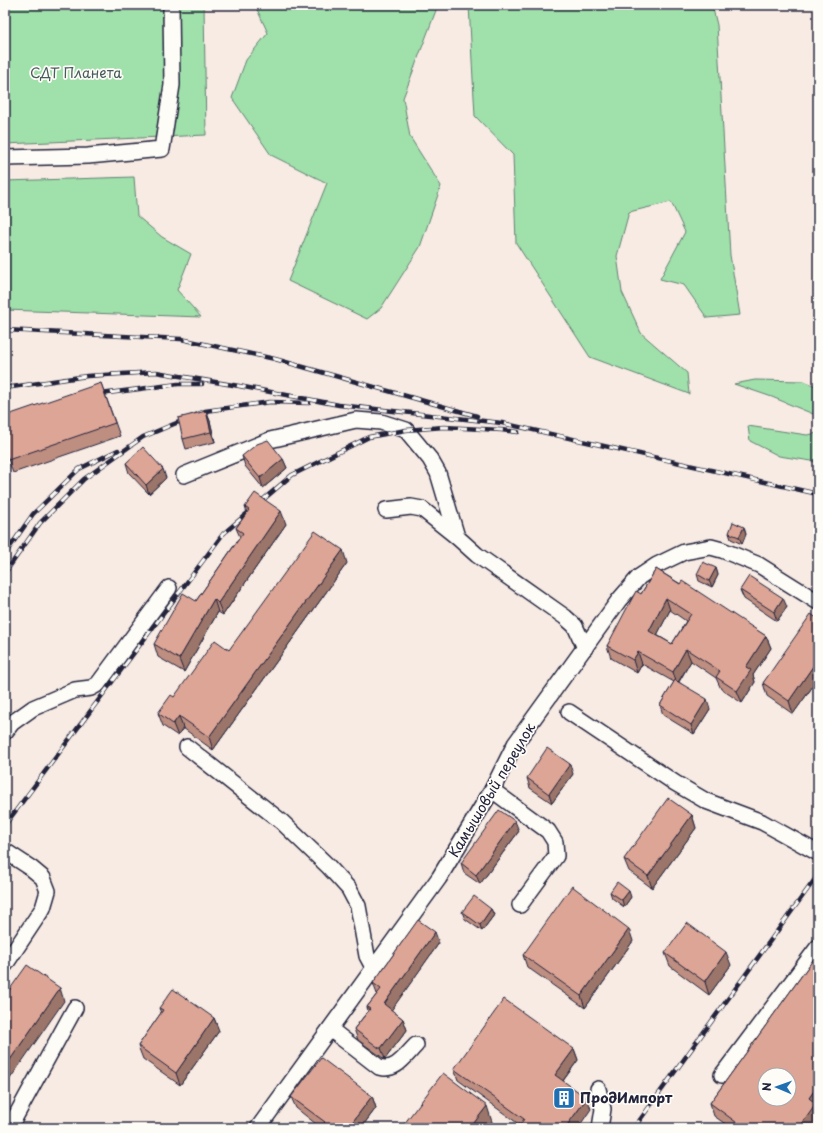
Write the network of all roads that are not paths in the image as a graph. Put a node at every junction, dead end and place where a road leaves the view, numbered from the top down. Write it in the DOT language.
graph roads {
  1 [pos="171,5"];
  2 [pos="5,158"];
  3 [pos="184,475"];
  4 [pos="386,510"];
  5 [pos="457,537"];
  6 [pos="169,588"];
  7 [pos="818,602"];
  8 [pos="585,648"];
  9 [pos="569,712"];
  10 [pos="5,732"];
  11 [pos="187,747"];
  12 [pos="492,790"];
  13 [pos="5,851"];
  14 [pos="818,853"];
  15 [pos="520,905"];
  16 [pos="818,947"];
  17 [pos="5,965"];
  18 [pos="374,969"];
  19 [pos="75,1008"];
  20 [pos="330,1029"];
  21 [pos="416,1045"];
  22 [pos="722,1075"];
  23 [pos="598,1089"];
  24 [pos="11,1128"];
  25 [pos="258,1128"];
  26 [pos="600,1128"];
  1 -- 2 [label="street"];
  3 -- 5 [label="street"];
  4 -- 5 [label="street"];
  5 -- 8 [label="street"];
  6 -- 10 [label="street"];
  7 -- 8 [label="street, Камышовый переулок"];
  8 -- 12 [label="street, Камышовый переулок"];
  9 -- 14 [label="street"];
  11 -- 18 [label="street"];
  12 -- 15 [label="street"];
  12 -- 18 [label="street, Камышовый переулок"];
  13 -- 17 [label="street"];
  16 -- 22 [label="street"];
  18 -- 20 [label="street, Камышовый переулок"];
  19 -- 24 [label="street"];
  20 -- 21 [label="street"];
  20 -- 25 [label="street, Камышовый переулок"];
  23 -- 26 [label="street"];
}
